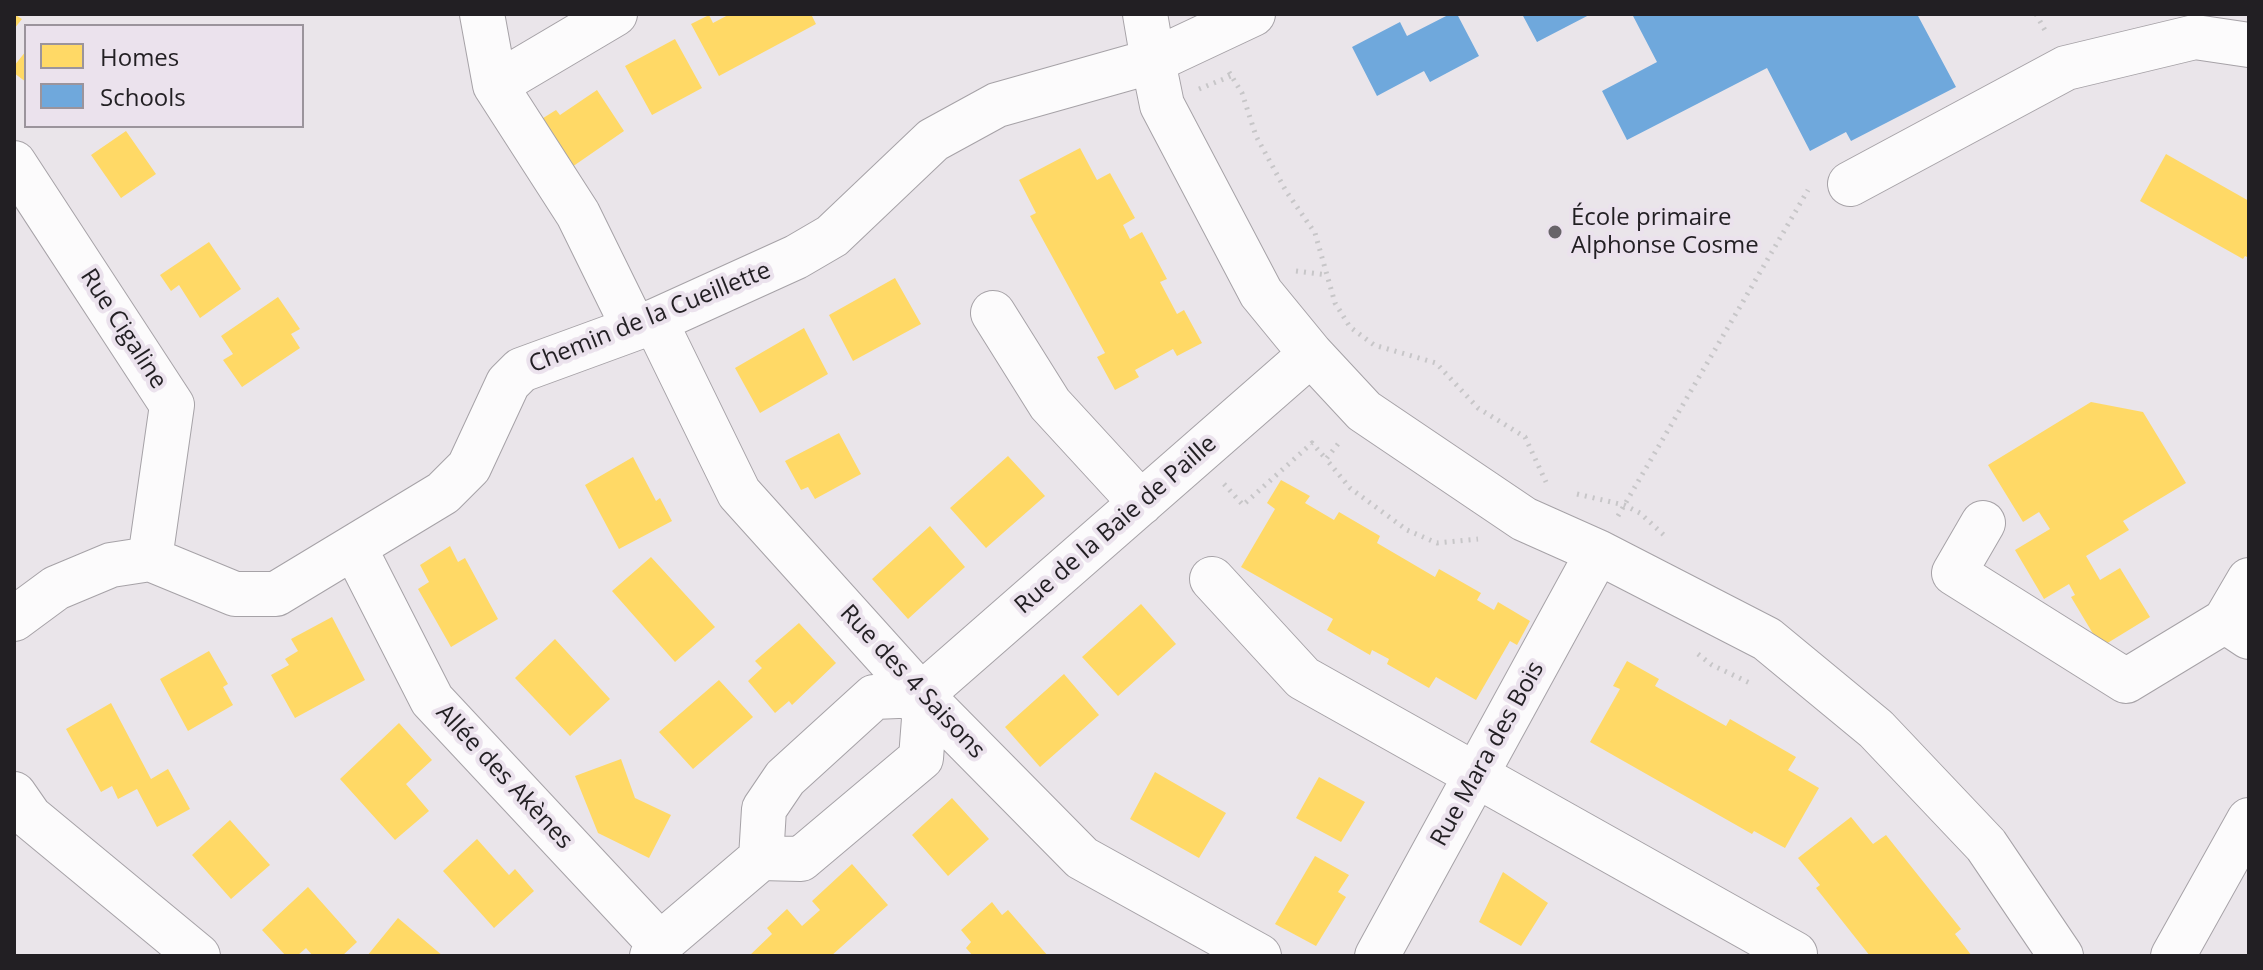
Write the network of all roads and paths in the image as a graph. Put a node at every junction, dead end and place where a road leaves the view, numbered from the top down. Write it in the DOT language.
graph roads {
  1 [pos="482,14"];
  2 [pos="615,14"];
  3 [pos="1145,14"];
  4 [pos="1253,14"];
  5 [pos="1208,35"];
  6 [pos="2249,45"];
  7 [pos="1153,61"];
  8 [pos="495,85"];
  9 [pos="14,163"];
  10 [pos="1850,184"];
  11 [pos="993,313"];
  12 [pos="645,324"];
  13 [pos="1311,354"];
  14 [pos="1364,411"];
  15 [pos="1197,454"];
  16 [pos="1326,459"];
  17 [pos="1548,487"];
  18 [pos="1141,503"];
  19 [pos="1983,523"];
  20 [pos="1491,537"];
  21 [pos="354,547"];
  22 [pos="1598,552"];
  23 [pos="150,559"];
  24 [pos="1212,579"];
  25 [pos="2249,580"];
  26 [pos="14,619"];
  27 [pos="2237,629"];
  28 [pos="921,695"];
  29 [pos="1477,774"];
  30 [pos="14,794"];
  31 [pos="2249,820"];
  32 [pos="761,858"];
  33 [pos="656,950"];
  34 [pos="1795,954"];
  35 [pos="198,956"];
  36 [pos="1259,956"];
  37 [pos="1377,956"];
  38 [pos="2061,956"];
  39 [pos="2173,956"];
  1 -- 8 [label="street, Rue des 4 Saisons"];
  2 -- 8 [label="street"];
  3 -- 7 [label="street"];
  4 -- 5 [label="street, Chemin de la Cueillette"];
  5 -- 7 [label="street, Chemin de la Cueillette"];
  5 -- 17 [label="path"];
  6 -- 10 [label="street"];
  7 -- 12 [label="street, Chemin de la Cueillette"];
  7 -- 13 [label="street"];
  8 -- 12 [label="street, Rue des 4 Saisons"];
  9 -- 23 [label="street, Rue Cigaline"];
  10 -- 22 [label="path"];
  11 -- 18 [label="street"];
  12 -- 21 [label="street, Chemin de la Cueillette"];
  12 -- 28 [label="street, Rue des 4 Saisons"];
  13 -- 14 [label="street"];
  13 -- 15 [label="street, Rue de la Baie de Paille"];
  14 -- 16 [label="path"];
  14 -- 22 [label="street"];
  15 -- 16 [label="path"];
  15 -- 18 [label="street, Rue de la Baie de Paille"];
  16 -- 20 [label="path"];
  18 -- 28 [label="street, Rue de la Baie de Paille"];
  19 -- 27 [label="street"];
  21 -- 23 [label="street, Chemin de la Cueillette"];
  21 -- 33 [label="street, Allée des Akènes"];
  22 -- 29 [label="street, Rue Mara des Bois"];
  22 -- 38 [label="street"];
  23 -- 26 [label="street"];
  24 -- 29 [label="street"];
  25 -- 27 [label="street"];
  28 -- 32 [label="street"];
  28 -- 32 [label="street"];
  28 -- 36 [label="street, Rue des 4 Saisons"];
  29 -- 34 [label="street"];
  29 -- 37 [label="street, Rue Mara des Bois"];
  30 -- 35 [label="street"];
  31 -- 39 [label="street"];
  32 -- 33 [label="street"];
}
